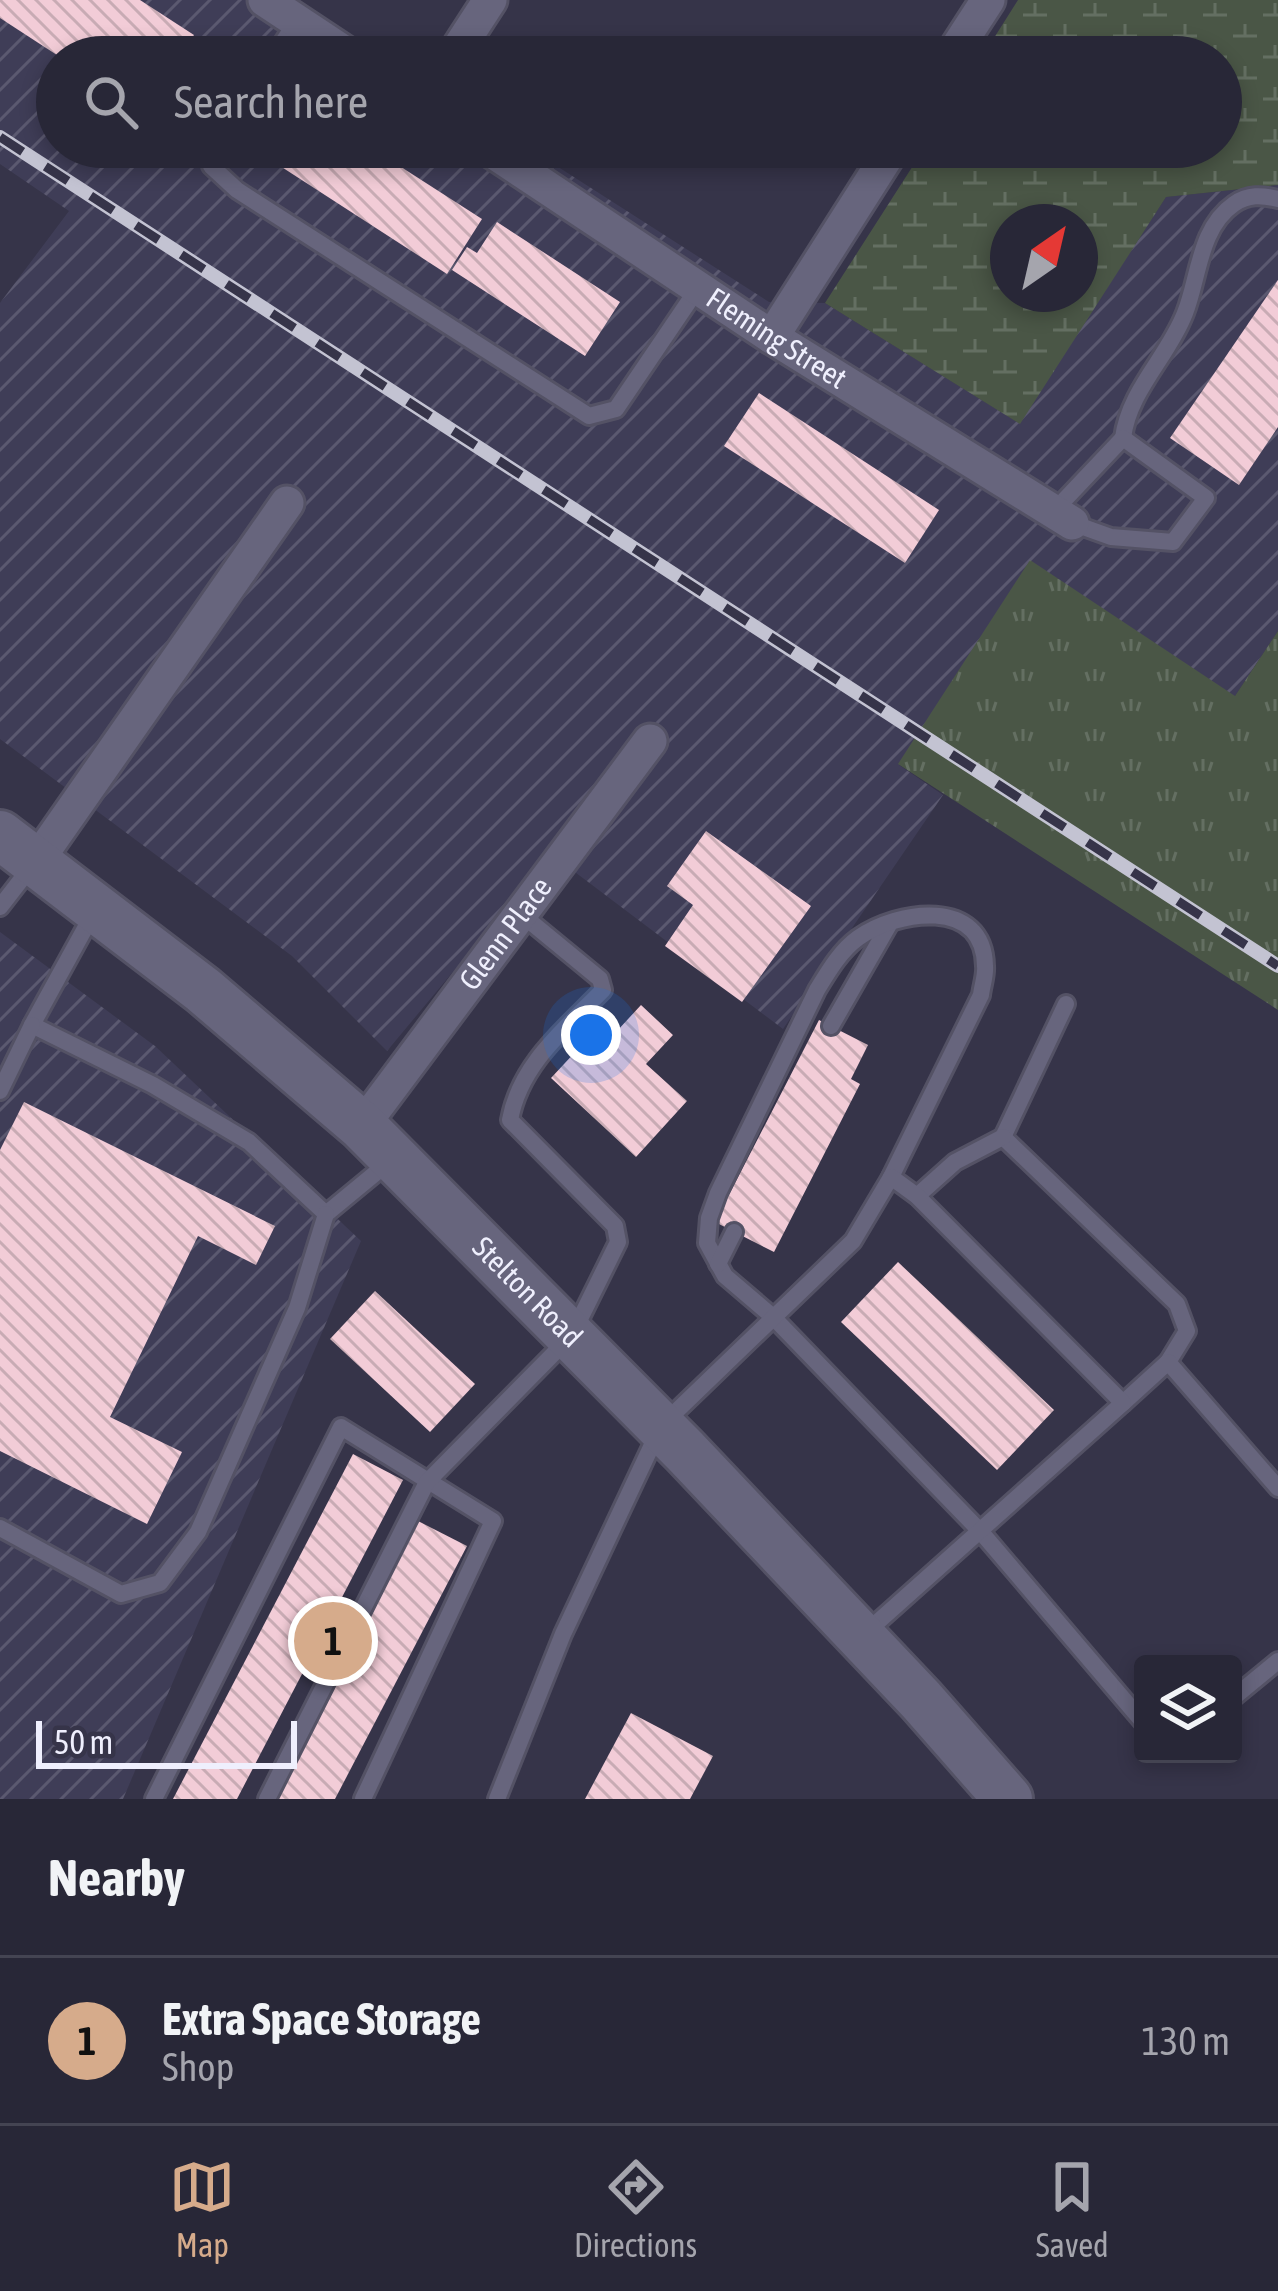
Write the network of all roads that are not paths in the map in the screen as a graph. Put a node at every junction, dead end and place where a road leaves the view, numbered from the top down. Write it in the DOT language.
graph roads {
  1 [pos="265,0"];
  2 [pos="490,0"];
  3 [pos="988,0"];
  4 [pos="297,21"];
  5 [pos="287,36"];
  6 [pos="320,36"];
  7 [pos="467,36"];
  8 [pos="965,36"];
  9 [pos="214,168"];
  10 [pos="518,168"];
  11 [pos="880,168"];
  12 [pos="1278,199"];
  13 [pos="698,288"];
  14 [pos="772,337"];
  15 [pos="1123,438"];
  16 [pos="287,503"];
  17 [pos="1063,517"];
  18 [pos="650,741"];
  19 [pos="18,849"];
  20 [pos="0,907"];
  21 [pos="96,908"];
  22 [pos="521,914"];
  23 [pos="890,922"];
  24 [pos="1066,1004"];
  25 [pos="32,1025"];
  26 [pos="831,1026"];
  27 [pos="0,1090"];
  28 [pos="1003,1138"];
  29 [pos="378,1141"];
  30 [pos="891,1177"];
  31 [pos="917,1196"];
  32 [pos="326,1214"];
  33 [pos="734,1232"];
  34 [pos="718,1264"];
  35 [pos="773,1317"];
  36 [pos="572,1335"];
  37 [pos="1168,1362"];
  38 [pos="1124,1403"];
  39 [pos="661,1426"];
  40 [pos="427,1482"];
  41 [pos="1278,1488"];
  42 [pos="0,1528"];
  43 [pos="980,1532"];
  44 [pos="861,1636"];
  45 [pos="1278,1661"];
  46 [pos="1242,1691"];
  47 [pos="1134,1712"];
  48 [pos="154,1799"];
  49 [pos="267,1799"];
  50 [pos="363,1799"];
  51 [pos="496,1799"];
  52 [pos="1008,1799"];
  1 -- 4 [label="street"];
  2 -- 7 [label="street"];
  3 -- 8 [label="street"];
  4 -- 5 [label="lane"];
  4 -- 6 [label="street"];
  9 -- 13 [label="lane"];
  10 -- 13 [label="street, Fleming Street"];
  11 -- 14 [label="street"];
  12 -- 15 [label="lane"];
  13 -- 14 [label="street, Fleming Street"];
  14 -- 17 [label="street, Fleming Street"];
  15 -- 17 [label="lane"];
  15 -- 17 [label="lane"];
  16 -- 19 [label="street"];
  18 -- 22 [label="street, Glenn Place"];
  19 -- 20 [label="lane"];
  19 -- 21 [label="main road, Stelton Road"];
  21 -- 25 [label="lane"];
  21 -- 29 [label="main road, Stelton Road"];
  22 -- 29 [label="street, Glenn Place"];
  22 -- 36 [label="lane"];
  23 -- 26 [label="lane"];
  23 -- 30 [label="lane"];
  23 -- 34 [label="lane"];
  24 -- 28 [label="lane"];
  25 -- 27 [label="lane"];
  25 -- 32 [label="lane"];
  28 -- 31 [label="lane"];
  28 -- 37 [label="lane"];
  29 -- 32 [label="lane"];
  29 -- 36 [label="main road, Stelton Road"];
  30 -- 31 [label="lane"];
  30 -- 35 [label="lane"];
  31 -- 38 [label="lane"];
  32 -- 42 [label="lane"];
  33 -- 34 [label="lane"];
  34 -- 35 [label="lane"];
  35 -- 39 [label="lane"];
  35 -- 43 [label="lane"];
  36 -- 39 [label="main road, Stelton Road"];
  36 -- 40 [label="lane"];
  37 -- 38 [label="lane"];
  37 -- 41 [label="lane"];
  38 -- 43 [label="lane"];
  39 -- 44 [label="main road, Stelton Road"];
  39 -- 51 [label="lane"];
  40 -- 48 [label="lane"];
  40 -- 49 [label="lane"];
  40 -- 50 [label="lane"];
  43 -- 44 [label="lane"];
  43 -- 47 [label="lane"];
  44 -- 52 [label="main road, Stelton Road"];
  45 -- 46 [label="lane"];
}
